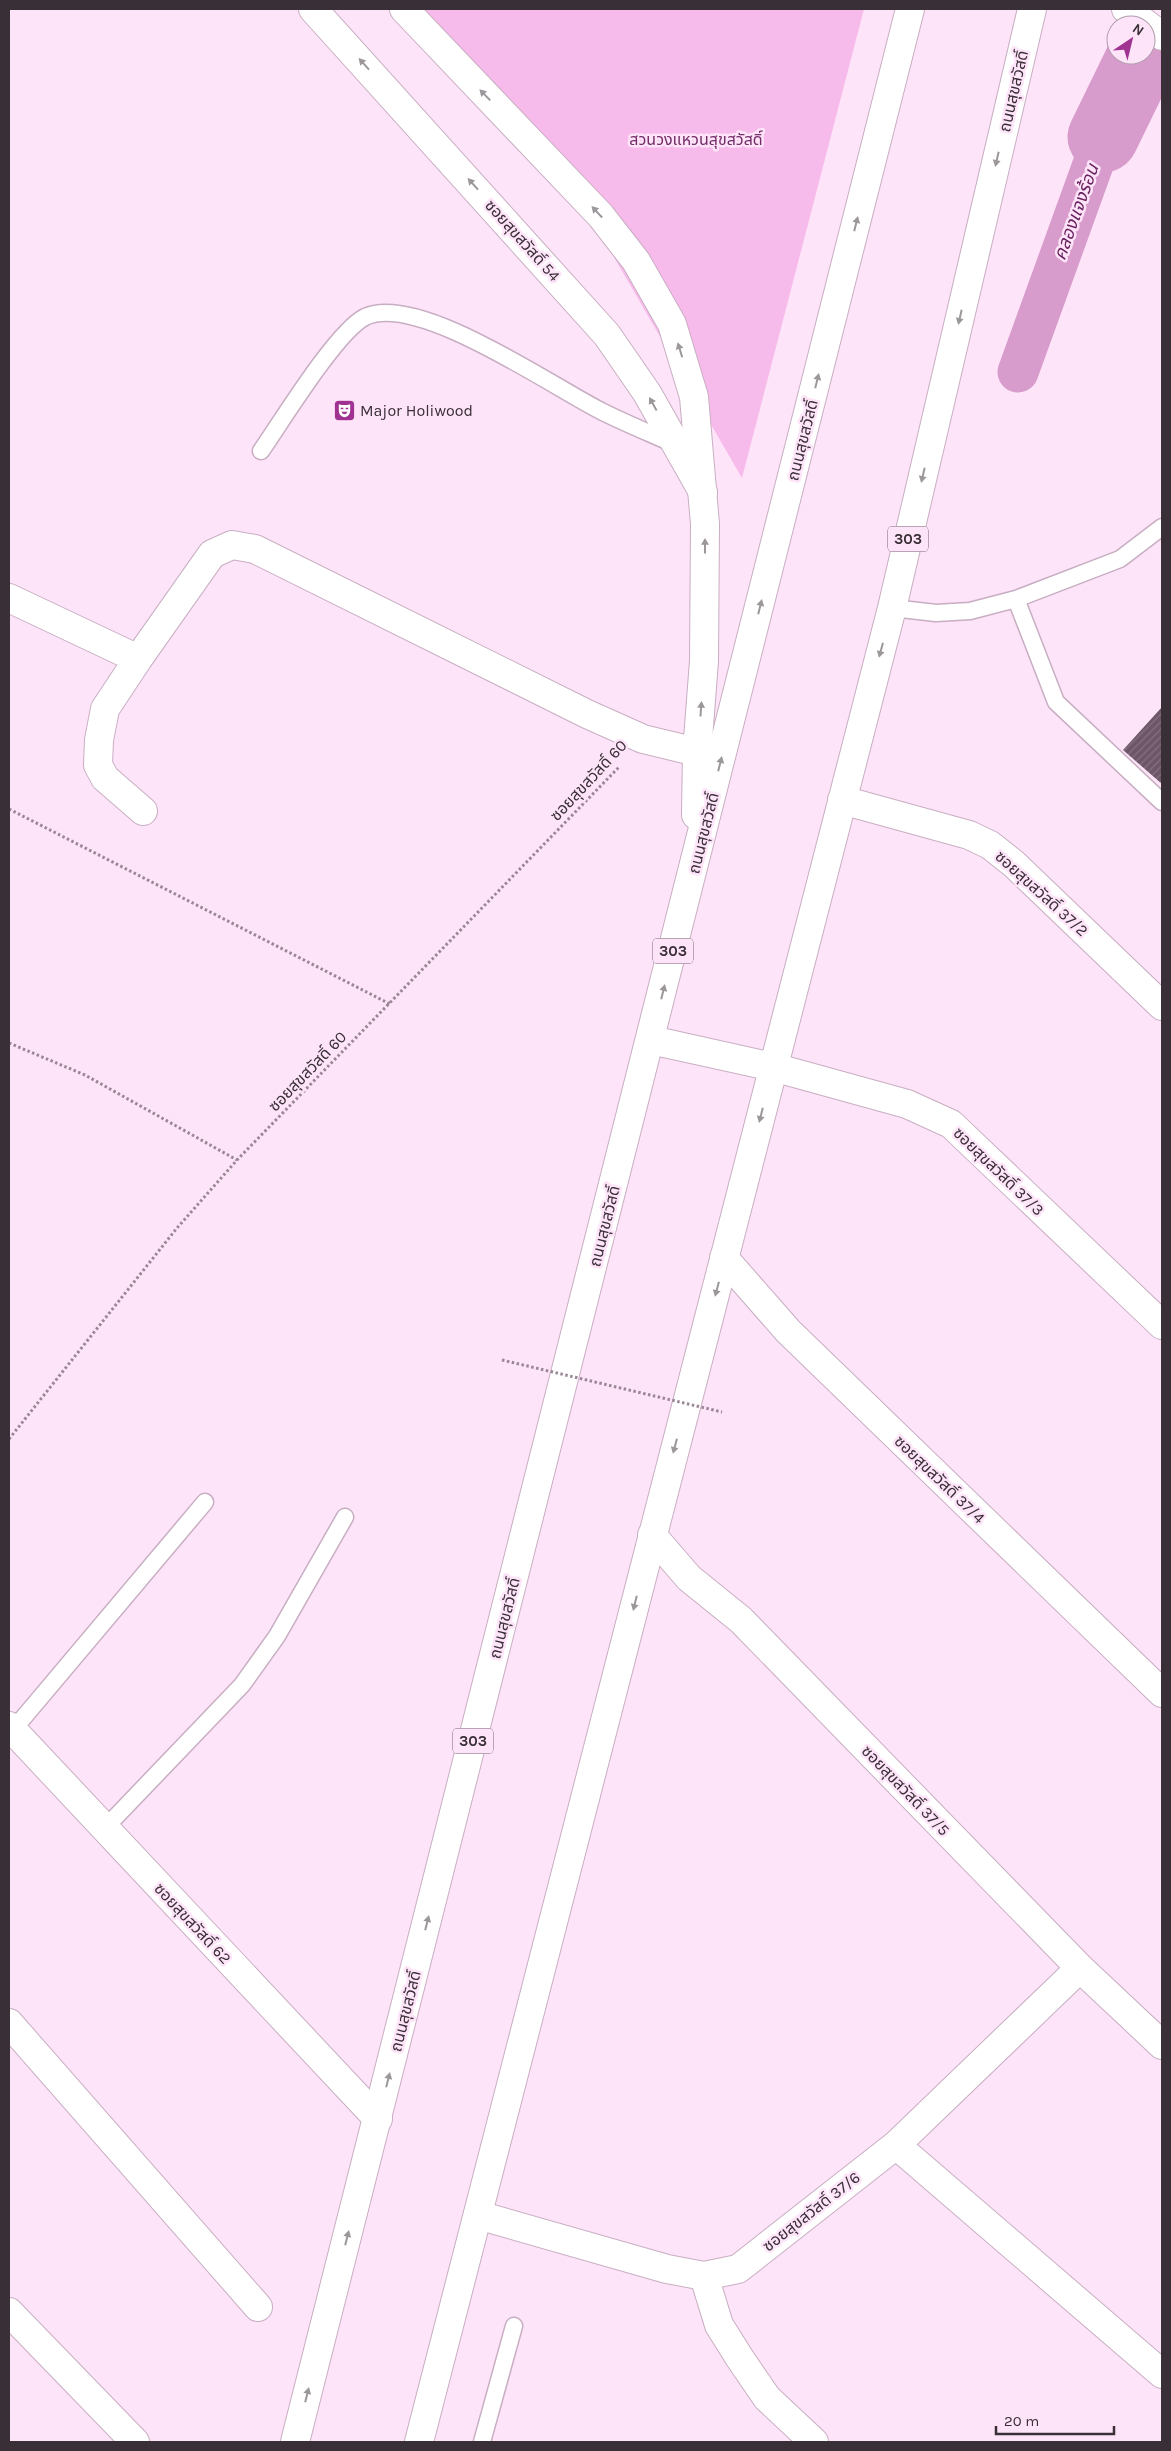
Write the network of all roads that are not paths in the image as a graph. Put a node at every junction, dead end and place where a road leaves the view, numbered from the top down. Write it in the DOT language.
graph roads {
  1 [pos="313,9"];
  2 [pos="404,9"];
  3 [pos="910,9"];
  4 [pos="1032,9"];
  5 [pos="1127,10"];
  6 [pos="1162,36"];
  7 [pos="676,445"];
  8 [pos="261,451"];
  9 [pos="703,492"];
  10 [pos="1162,527"];
  11 [pos="9,598"];
  12 [pos="1016,599"];
  13 [pos="892,608"];
  14 [pos="138,659"];
  15 [pos="698,752"];
  16 [pos="842,800"];
  17 [pos="1162,802"];
  18 [pos="142,811"];
  19 [pos="696,862"];
  20 [pos="1162,1006"];
  21 [pos="651,1040"];
  22 [pos="773,1067"];
  23 [pos="724,1258"];
  24 [pos="1162,1325"];
  25 [pos="205,1502"];
  26 [pos="345,1516"];
  27 [pos="652,1535"];
  28 [pos="1162,1693"];
  29 [pos="11,1728"];
  30 [pos="104,1828"];
  31 [pos="1080,1968"];
  32 [pos="9,2023"];
  33 [pos="1162,2045"];
  34 [pos="378,2120"];
  35 [pos="896,2145"];
  36 [pos="478,2215"];
  37 [pos="704,2276"];
  38 [pos="258,2307"];
  39 [pos="9,2312"];
  40 [pos="514,2326"];
  41 [pos="1162,2374"];
  42 [pos="135,2442"];
  43 [pos="295,2442"];
  44 [pos="419,2442"];
  45 [pos="482,2442"];
  46 [pos="814,2442"];
  7 -- 1 [label="street, ซอยสุขสวัสดิ์ 54, one-way"];
  9 -- 2 [label="street, one-way"];
  19 -- 3 [label="street, ถนนสุขสวัสดิ์ / 303, one-way"];
  4 -- 13 [label="street, ถนนสุขสวัสดิ์ / 303, one-way"];
  5 -- 6 [label="street"];
  7 -- 8 [label="lane"];
  7 -- 9 [label="street, ซอยสุขสวัสดิ์ 54"];
  15 -- 9 [label="street, one-way"];
  10 -- 12 [label="lane"];
  11 -- 14 [label="street"];
  12 -- 13 [label="lane"];
  12 -- 17 [label="lane"];
  13 -- 16 [label="street, ถนนสุขสวัสดิ์ / 303, one-way"];
  14 -- 15 [label="street"];
  14 -- 18 [label="street"];
  15 -- 19 [label="street"];
  16 -- 20 [label="street, ซอยสุขสวัสดิ์ 37/2"];
  16 -- 22 [label="street, ถนนสุขสวัสดิ์ / 303"];
  21 -- 19 [label="street, ถนนสุขสวัสดิ์ / 303, one-way"];
  21 -- 22 [label="street, ซอยสุขสวัสดิ์ 37/3"];
  34 -- 21 [label="street, ถนนสุขสวัสดิ์ / 303, one-way"];
  22 -- 23 [label="street, ถนนสุขสวัสดิ์ / 303, one-way"];
  22 -- 24 [label="street, ซอยสุขสวัสดิ์ 37/3"];
  23 -- 27 [label="street, ถนนสุขสวัสดิ์ / 303, one-way"];
  23 -- 28 [label="street, ซอยสุขสวัสดิ์ 37/4"];
  25 -- 29 [label="lane"];
  26 -- 30 [label="lane"];
  27 -- 31 [label="street, ซอยสุขสวัสดิ์ 37/5"];
  27 -- 36 [label="street, ถนนสุขสวัสดิ์ / 303, one-way"];
  29 -- 30 [label="street, ซอยสุขสวัสดิ์ 62"];
  30 -- 34 [label="street, ซอยสุขสวัสดิ์ 62"];
  31 -- 33 [label="street, ซอยสุขสวัสดิ์ 37/5"];
  31 -- 35 [label="street, ซอยสุขสวัสดิ์ 37/6"];
  32 -- 38 [label="street"];
  43 -- 34 [label="street, ถนนสุขสวัสดิ์ / 303, one-way"];
  35 -- 37 [label="street, ซอยสุขสวัสดิ์ 37/6"];
  35 -- 41 [label="street"];
  36 -- 37 [label="street, ซอยสุขสวัสดิ์ 37/6"];
  36 -- 44 [label="street, ถนนสุขสวัสดิ์ / 303"];
  37 -- 46 [label="street"];
  39 -- 42 [label="street"];
  40 -- 45 [label="lane"];
}
